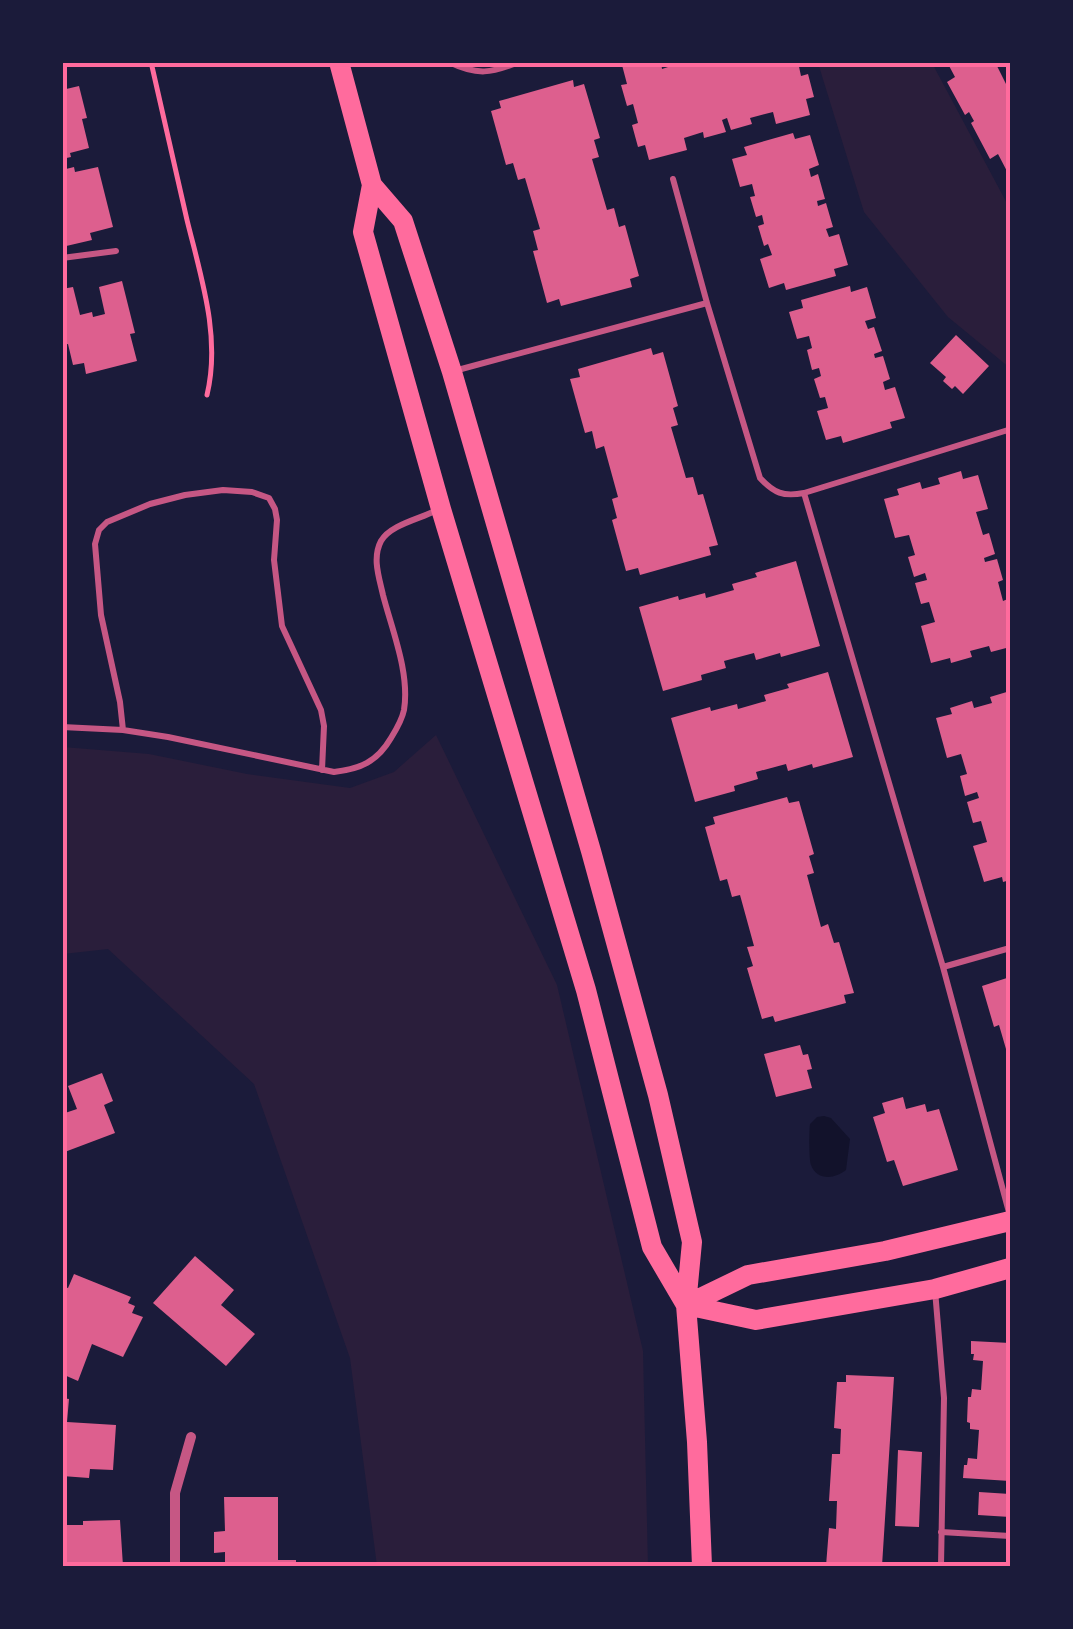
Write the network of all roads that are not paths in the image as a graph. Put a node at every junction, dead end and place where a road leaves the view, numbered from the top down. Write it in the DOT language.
graph roads {
  1 [pos="339,62"];
  2 [pos="449,62"];
  3 [pos="519,62"];
  4 [pos="673,179"];
  5 [pos="372,185"];
  6 [pos="116,251"];
  7 [pos="62,258"];
  8 [pos="707,303"];
  9 [pos="452,372"];
  10 [pos="1010,439"];
  11 [pos="804,493"];
  12 [pos="441,509"];
  13 [pos="62,726"];
  14 [pos="123,730"];
  15 [pos="322,770"];
  16 [pos="1010,948"];
  17 [pos="943,967"];
  18 [pos="1010,1218"];
  19 [pos="1010,1268"];
  20 [pos="935,1289"];
  21 [pos="686,1306"];
  22 [pos="191,1437"];
  23 [pos="941,1532"];
  24 [pos="1010,1536"];
  25 [pos="175,1566"];
  26 [pos="702,1566"];
  27 [pos="941,1566"];
  1 -- 5 [label="main road"];
  2 -- 3 [label="lane"];
  4 -- 8 [label="lane"];
  5 -- 9 [label="main road"];
  5 -- 12 [label="main road"];
  6 -- 7 [label="lane"];
  8 -- 9 [label="lane"];
  8 -- 11 [label="lane"];
  9 -- 21 [label="main road"];
  10 -- 11 [label="lane"];
  11 -- 17 [label="lane"];
  12 -- 15 [label="lane"];
  12 -- 21 [label="main road"];
  13 -- 14 [label="lane"];
  14 -- 15 [label="lane"];
  14 -- 15 [label="lane"];
  16 -- 17 [label="lane"];
  17 -- 18 [label="lane"];
  18 -- 21 [label="main road"];
  19 -- 20 [label="main road"];
  20 -- 21 [label="main road"];
  20 -- 23 [label="lane"];
  21 -- 26 [label="main road"];
  22 -- 25 [label="street"];
  23 -- 24 [label="lane"];
  23 -- 27 [label="lane"];
}
